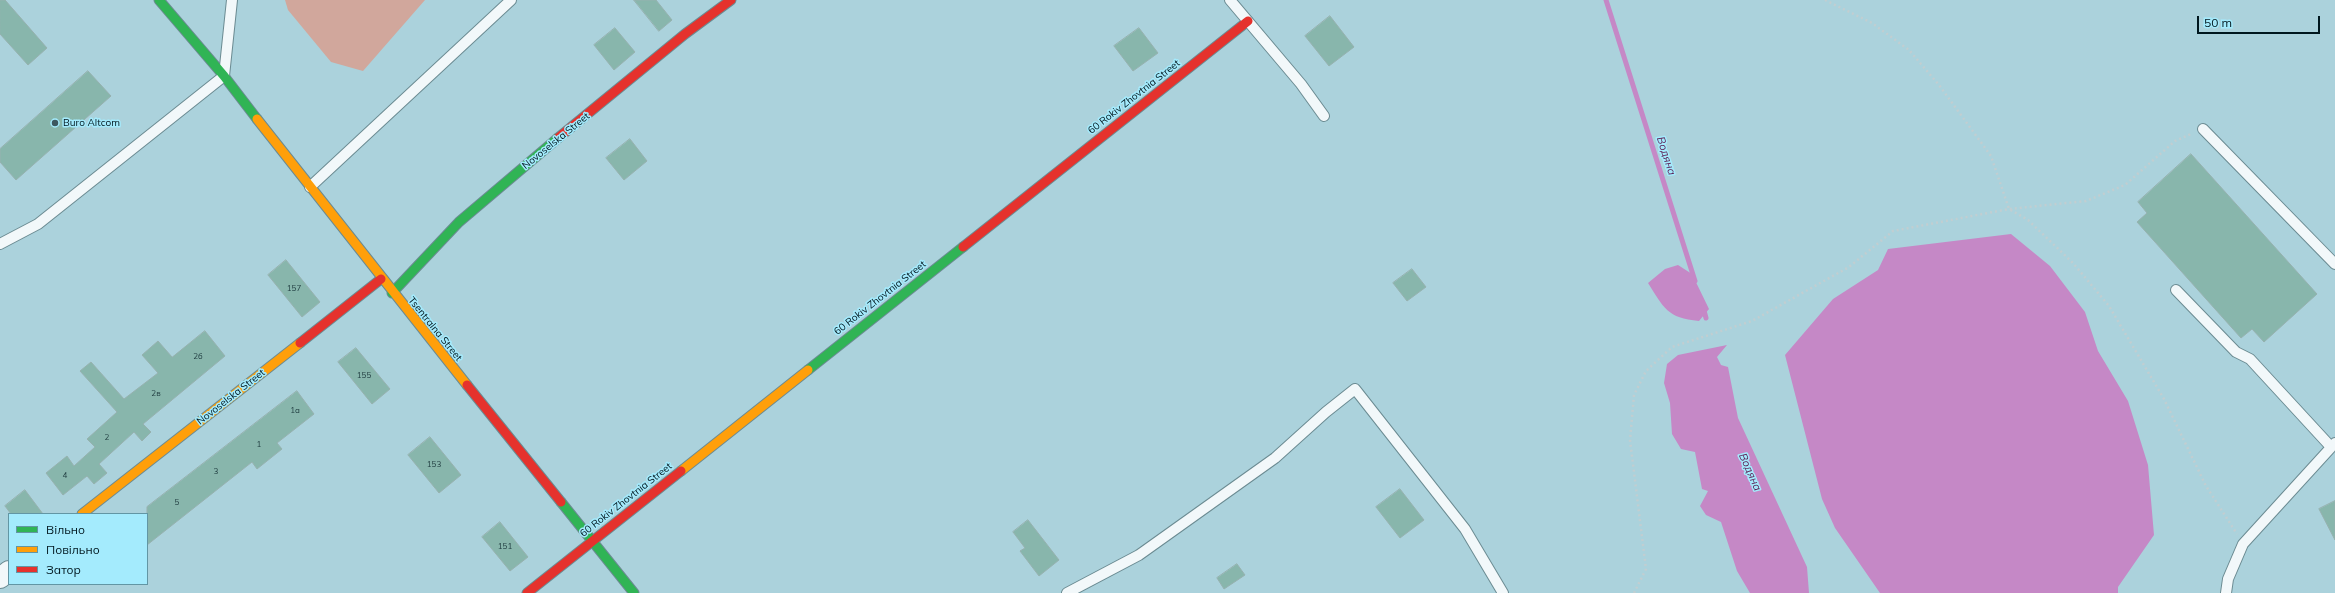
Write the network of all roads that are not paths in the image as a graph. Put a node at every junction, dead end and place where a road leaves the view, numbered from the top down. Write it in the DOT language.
graph roads {
  1 [pos="159,0"];
  2 [pos="232,0"];
  3 [pos="511,0"];
  4 [pos="731,0"];
  5 [pos="1230,0"];
  6 [pos="1248,21"];
  7 [pos="224,76"];
  8 [pos="1324,116"];
  9 [pos="2203,129"];
  10 [pos="310,187"];
  11 [pos="0,244"];
  12 [pos="2335,264"];
  13 [pos="381,279"];
  14 [pos="2176,290"];
  15 [pos="392,293"];
  16 [pos="2333,445"];
  17 [pos="83,513"];
  18 [pos="592,541"];
  19 [pos="8,572"];
  20 [pos="0,578"];
  21 [pos="527,593"];
  22 [pos="634,593"];
  23 [pos="1067,593"];
  24 [pos="1503,593"];
  25 [pos="2226,593"];
  1 -- 7 [label="street, Tsentralna Street"];
  2 -- 7 [label="lane"];
  3 -- 10 [label="lane"];
  4 -- 15 [label="street, Novoselska Street"];
  5 -- 6 [label="lane"];
  6 -- 8 [label="lane"];
  6 -- 18 [label="street, 60 Rokiv Zhovtnia Street"];
  7 -- 10 [label="street, Tsentralna Street"];
  7 -- 11 [label="lane"];
  9 -- 12 [label="lane"];
  10 -- 13 [label="street, Tsentralna Street"];
  13 -- 15 [label="street, Tsentralna Street"];
  13 -- 17 [label="street, Novoselska Street"];
  14 -- 16 [label="lane"];
  15 -- 18 [label="street, Tsentralna Street"];
  16 -- 25 [label="lane"];
  18 -- 21 [label="street, 60 Rokiv Zhovtnia Street"];
  18 -- 22 [label="street, Tsentralna Street"];
  19 -- 20 [label="street"];
  23 -- 24 [label="lane"];
}
